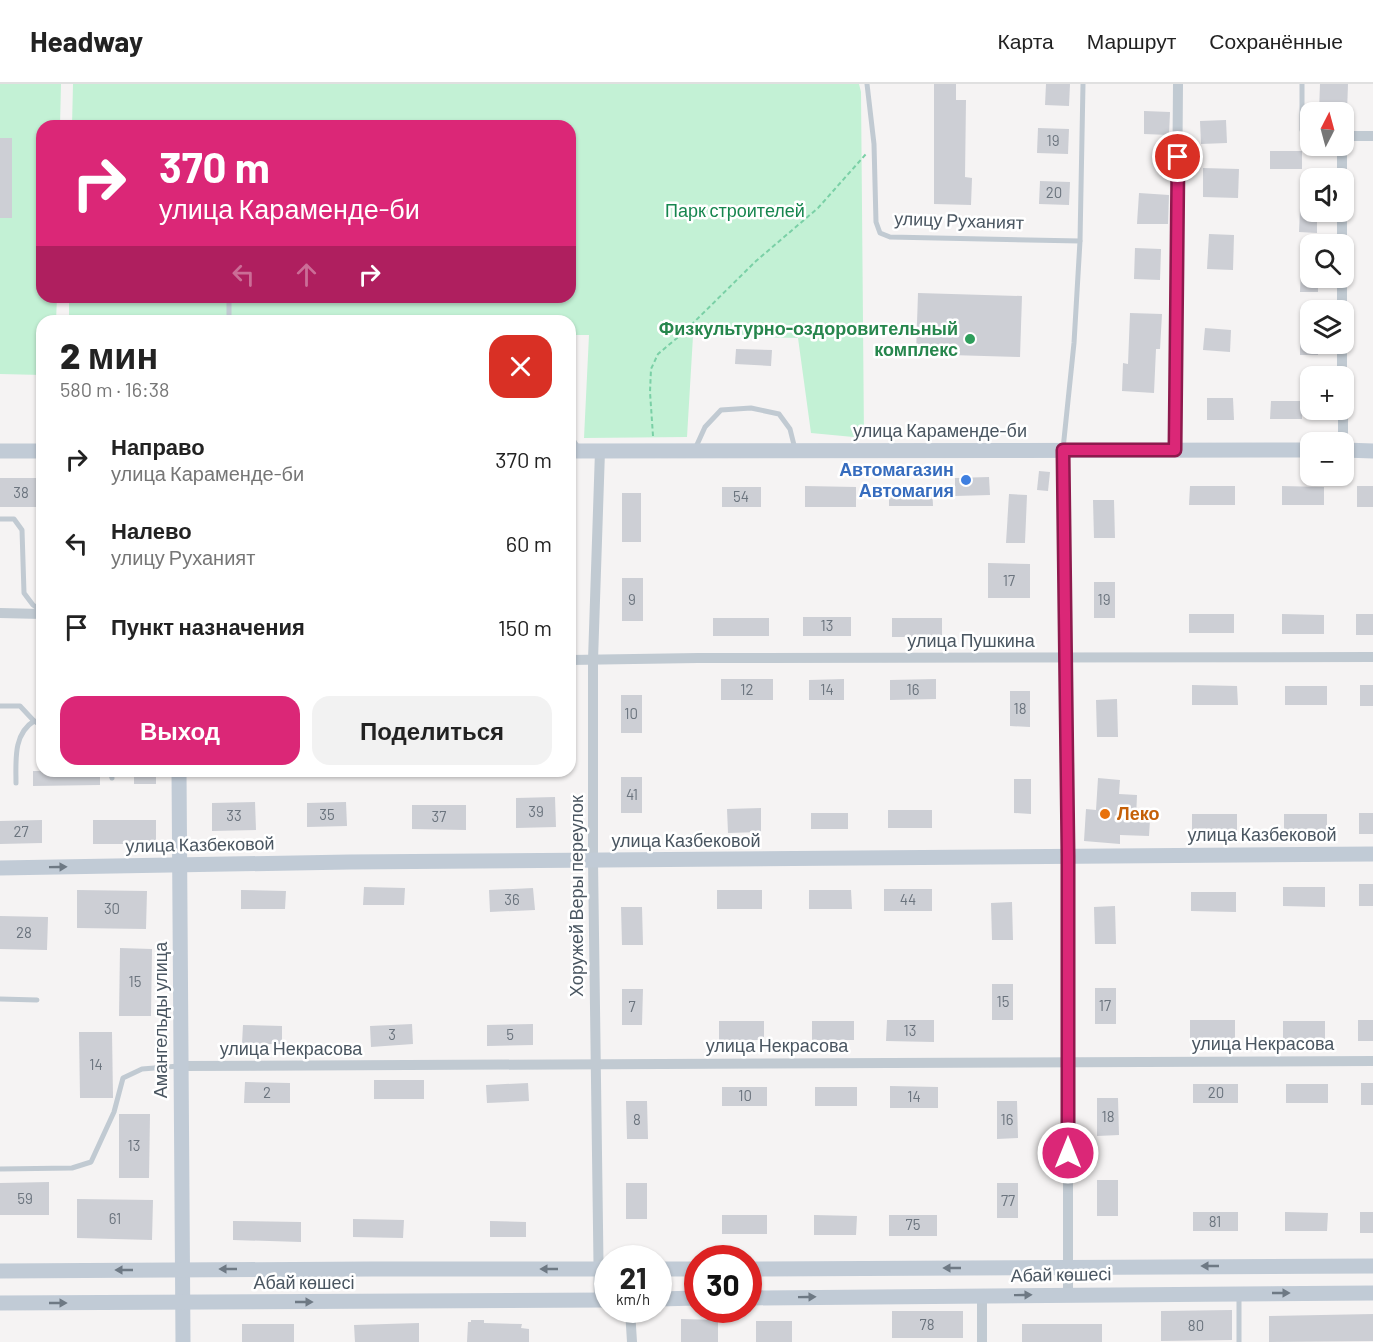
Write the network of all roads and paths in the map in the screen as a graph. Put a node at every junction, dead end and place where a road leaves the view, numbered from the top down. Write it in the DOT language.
graph roads {
  1 [pos="867,84"];
  2 [pos="1083,84"];
  3 [pos="1178,84"];
  4 [pos="1302,84"];
  5 [pos="1302,102"];
  6 [pos="1373,136"];
  7 [pos="1354,139"];
  8 [pos="874,144"];
  9 [pos="1080,241"];
  10 [pos="1063,450"];
  11 [pos="1175,450"];
  12 [pos="1300,450"];
  13 [pos="1354,450"];
  14 [pos="0,451"];
  15 [pos="36,451"];
  16 [pos="576,451"];
  17 [pos="600,451"];
  18 [pos="654,451"];
  19 [pos="695,451"];
  20 [pos="795,451"];
  21 [pos="1373,451"];
  22 [pos="0,519"];
  23 [pos="36,607"];
  24 [pos="36,612"];
  25 [pos="0,613"];
  26 [pos="1373,657"];
  27 [pos="1066,658"];
  28 [pos="576,660"];
  29 [pos="593,660"];
  30 [pos="0,706"];
  31 [pos="34,721"];
  32 [pos="179,777"];
  33 [pos="16,783"];
  34 [pos="1373,854"];
  35 [pos="1068,856"];
  36 [pos="592,861"];
  37 [pos="180,865"];
  38 [pos="0,868"];
  39 [pos="0,999"];
  40 [pos="37,1000"];
  41 [pos="1068,1061"];
  42 [pos="1373,1061"];
  43 [pos="594,1063"];
  44 [pos="181,1066"];
  45 [pos="0,1169"];
  46 [pos="602,1245"];
  47 [pos="1373,1266"];
  48 [pos="1068,1267"];
  49 [pos="594,1269"];
  50 [pos="762,1269"];
  51 [pos="182,1270"];
  52 [pos="0,1271"];
  53 [pos="1239,1293"];
  54 [pos="1373,1293"];
  55 [pos="1068,1295"];
  56 [pos="982,1296"];
  57 [pos="762,1298"];
  58 [pos="594,1300"];
  59 [pos="0,1303"];
  60 [pos="182,1303"];
  61 [pos="631,1323"];
  62 [pos="183,1342"];
  63 [pos="632,1342"];
  64 [pos="982,1342"];
  65 [pos="1239,1342"];
  1 -- 8 [label="lane, улицу Руханият"];
  2 -- 9 [label="lane"];
  3 -- 11 [label="street"];
  4 -- 5 [label="lane"];
  6 -- 7 [label="street"];
  8 -- 9 [label="lane, улицу Руханият"];
  8 -- 18 [label="path"];
  9 -- 10 [label="lane"];
  10 -- 11 [label="street, улица Караменде-би"];
  10 -- 20 [label="street, улица Караменде-би"];
  10 -- 27 [label="street"];
  11 -- 12 [label="street, улица Караменде-би"];
  13 -- 21 [label="street"];
  14 -- 15 [label="street"];
  16 -- 17 [label="street, улица Караменде-би"];
  17 -- 18 [label="street, улица Караменде-би"];
  17 -- 29 [label="street, Хоружей Веры переулок"];
  18 -- 19 [label="street, улица Караменде-би"];
  19 -- 20 [label="street, улица Караменде-би"];
  19 -- 20 [label="lane"];
  22 -- 23 [label="lane"];
  24 -- 25 [label="street"];
  26 -- 27 [label="street, улица Пушкина"];
  27 -- 29 [label="street, улица Пушкина"];
  27 -- 35 [label="street"];
  28 -- 29 [label="street, улица Пушкина"];
  29 -- 36 [label="street, Хоружей Веры переулок"];
  30 -- 31 [label="lane"];
  31 -- 33 [label="lane"];
  32 -- 37 [label="street, Амангельды улица"];
  34 -- 35 [label="street, улица Казбековой"];
  35 -- 36 [label="street, улица Казбековой"];
  35 -- 41 [label="street"];
  36 -- 37 [label="street, улица Казбековой"];
  36 -- 43 [label="street, Хоружей Веры переулок"];
  38 -- 37 [label="street, улица Казбековой, one-way"];
  37 -- 44 [label="street, Амангельды улица"];
  39 -- 40 [label="lane"];
  41 -- 42 [label="street, улица Некрасова"];
  41 -- 43 [label="street, улица Некрасова"];
  41 -- 48 [label="street"];
  43 -- 44 [label="street, улица Некрасова"];
  43 -- 46 [label="street, Хоружей Веры переулок"];
  44 -- 45 [label="lane"];
  44 -- 51 [label="street, Амангельды улица"];
  47 -- 48 [label="street, Абай көшесі, one-way"];
  48 -- 50 [label="street, Абай көшесі, one-way"];
  48 -- 55 [label="street"];
  49 -- 51 [label="street, Абай көшесі, one-way"];
  51 -- 52 [label="street, Абай көшесі, one-way"];
  51 -- 60 [label="street, Амангельды улица"];
  53 -- 54 [label="street, Абай көшесі, one-way"];
  53 -- 55 [label="street, Абай көшесі"];
  53 -- 65 [label="lane"];
  56 -- 55 [label="street, Абай көшесі, one-way"];
  57 -- 56 [label="street, Абай көшесі, one-way"];
  56 -- 64 [label="street"];
  60 -- 58 [label="street, Абай көшесі, one-way"];
  59 -- 60 [label="street, Абай көшесі, one-way"];
  60 -- 62 [label="street, Амангельды улица"];
  61 -- 63 [label="street"];
}
